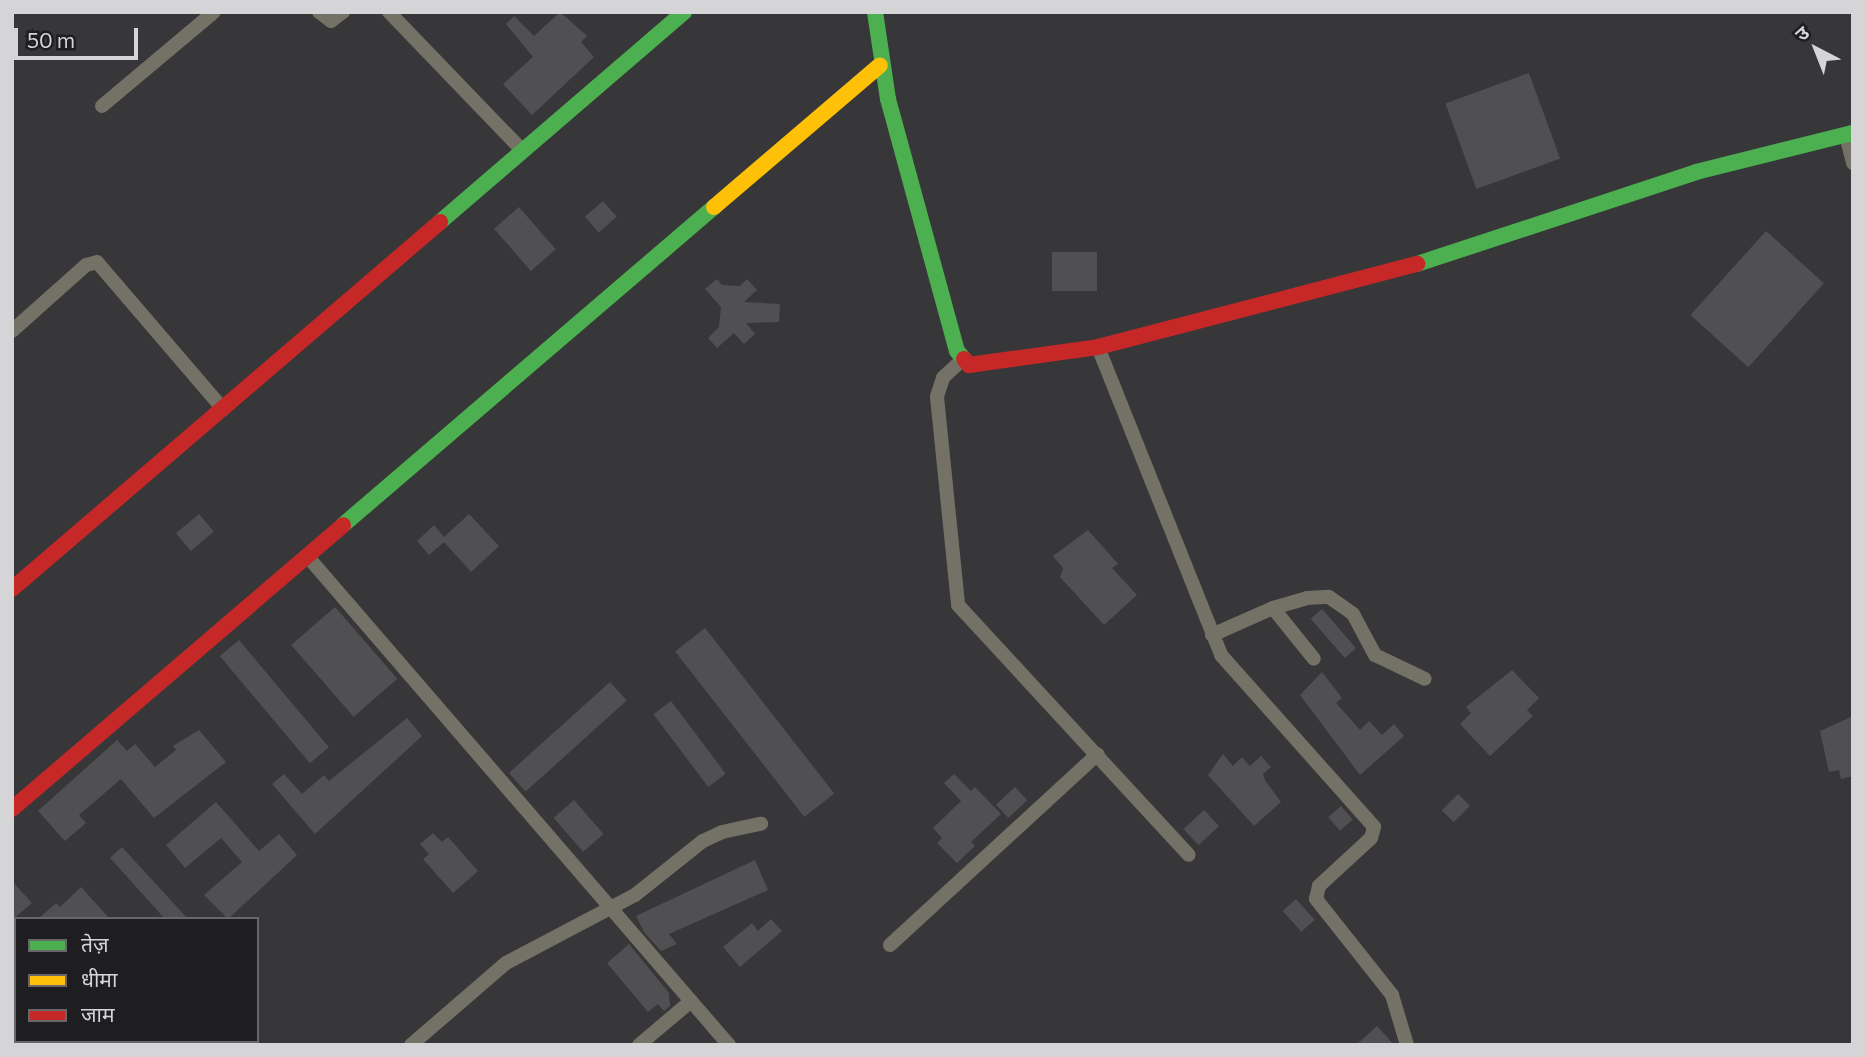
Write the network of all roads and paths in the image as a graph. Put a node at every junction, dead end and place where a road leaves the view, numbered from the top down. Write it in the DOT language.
graph roads {
  1 [pos="214,12"];
  2 [pos="319,12"];
  3 [pos="343,12"];
  4 [pos="389,12"];
  5 [pos="684,12"];
  6 [pos="875,12"];
  7 [pos="880,65"];
  8 [pos="102,106"];
  9 [pos="1849,134"];
  10 [pos="520,148"];
  11 [pos="1853,163"];
  12 [pos="12,331"];
  13 [pos="1098,347"];
  14 [pos="962,360"];
  15 [pos="223,409"];
  16 [pos="308,557"];
  17 [pos="12,589"];
  18 [pos="1273,608"];
  19 [pos="1212,635"];
  20 [pos="1314,659"];
  21 [pos="1425,679"];
  22 [pos="1098,754"];
  23 [pos="12,809"];
  24 [pos="761,824"];
  25 [pos="1189,855"];
  26 [pos="613,908"];
  27 [pos="890,945"];
  28 [pos="691,1001"];
  29 [pos="411,1045"];
  30 [pos="639,1045"];
  31 [pos="729,1045"];
  32 [pos="1407,1045"];
  1 -- 8 [label="street"];
  2 -- 3 [label="street"];
  4 -- 10 [label="street"];
  5 -- 10 [label="street"];
  6 -- 7 [label="street"];
  7 -- 14 [label="street"];
  7 -- 16 [label="street"];
  9 -- 11 [label="street"];
  9 -- 13 [label="street"];
  10 -- 15 [label="street"];
  12 -- 15 [label="street"];
  13 -- 14 [label="street"];
  13 -- 19 [label="street"];
  14 -- 22 [label="street"];
  15 -- 17 [label="street"];
  16 -- 23 [label="street"];
  16 -- 26 [label="street"];
  18 -- 19 [label="street"];
  18 -- 20 [label="street"];
  18 -- 21 [label="street"];
  19 -- 32 [label="street"];
  22 -- 25 [label="street"];
  22 -- 27 [label="street"];
  24 -- 26 [label="street"];
  26 -- 28 [label="street"];
  26 -- 29 [label="street"];
  28 -- 30 [label="street"];
  28 -- 31 [label="street"];
}
